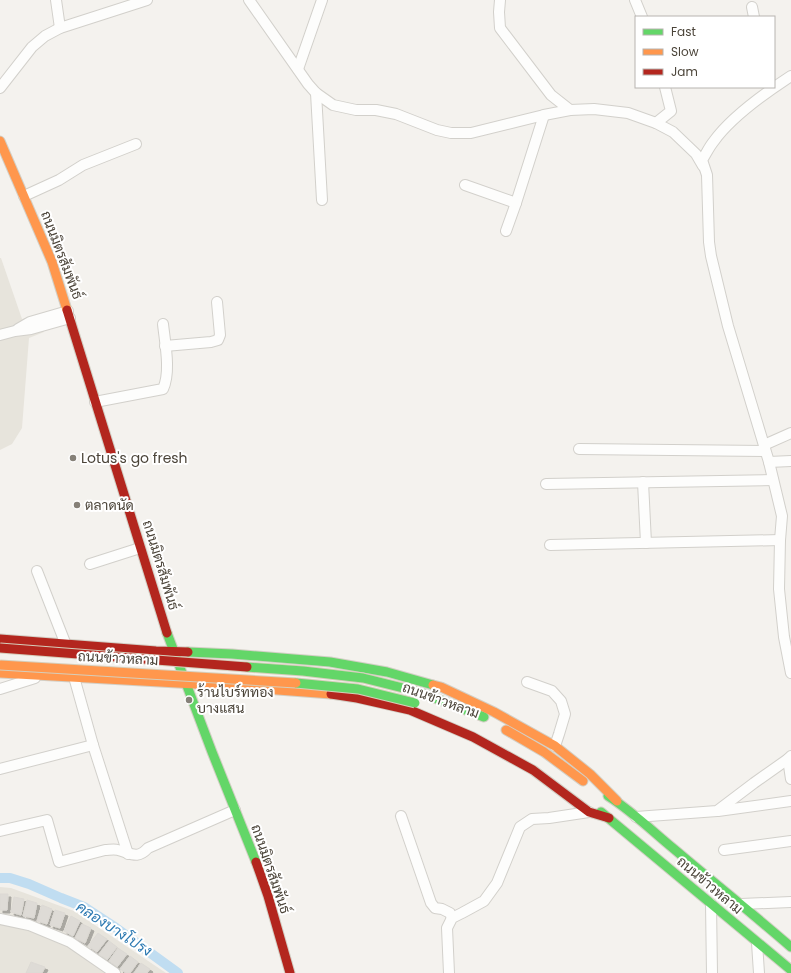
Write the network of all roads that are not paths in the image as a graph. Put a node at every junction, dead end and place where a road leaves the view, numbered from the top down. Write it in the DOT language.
graph roads {
  1 [pos="56,0"];
  2 [pos="147,0"];
  3 [pos="249,0"];
  4 [pos="322,0"];
  5 [pos="500,0"];
  6 [pos="635,0"];
  7 [pos="642,16"];
  8 [pos="60,28"];
  9 [pos="298,69"];
  10 [pos="791,76"];
  11 [pos="775,86"];
  12 [pos="0,88"];
  13 [pos="665,88"];
  14 [pos="772,88"];
  15 [pos="316,93"];
  16 [pos="570,110"];
  17 [pos="544,115"];
  18 [pos="656,124"];
  19 [pos="0,141"];
  20 [pos="136,144"];
  21 [pos="4,160"];
  22 [pos="707,175"];
  23 [pos="465,185"];
  24 [pos="24,196"];
  25 [pos="322,200"];
  26 [pos="516,203"];
  27 [pos="506,231"];
  28 [pos="217,302"];
  29 [pos="69,314"];
  30 [pos="163,324"];
  31 [pos="0,335"];
  32 [pos="165,346"];
  33 [pos="95,402"];
  34 [pos="791,433"];
  35 [pos="579,448"];
  36 [pos="765,448"];
  37 [pos="791,461"];
  38 [pos="769,462"];
  39 [pos="773,480"];
  40 [pos="643,482"];
  41 [pos="546,484"];
  42 [pos="780,540"];
  43 [pos="646,543"];
  44 [pos="550,545"];
  45 [pos="140,548"];
  46 [pos="90,564"];
  47 [pos="37,571"];
  48 [pos="4,640"];
  49 [pos="66,645"];
  50 [pos="788,646"];
  51 [pos="111,647"];
  52 [pos="0,648"];
  53 [pos="174,651"];
  54 [pos="232,654"];
  55 [pos="330,662"];
  56 [pos="0,665"];
  57 [pos="3,673"];
  58 [pos="791,673"];
  59 [pos="43,676"];
  60 [pos="74,677"];
  61 [pos="104,679"];
  62 [pos="527,682"];
  63 [pos="186,684"];
  64 [pos="233,687"];
  65 [pos="0,688"];
  66 [pos="332,694"];
  67 [pos="429,708"];
  68 [pos="93,745"];
  69 [pos="554,746"];
  70 [pos="790,757"];
  71 [pos="0,769"];
  72 [pos="791,779"];
  73 [pos="562,781"];
  74 [pos="617,801"];
  75 [pos="791,801"];
  76 [pos="235,810"];
  77 [pos="589,812"];
  78 [pos="717,812"];
  79 [pos="401,816"];
  80 [pos="636,816"];
  81 [pos="609,818"];
  82 [pos="0,831"];
  83 [pos="791,841"];
  84 [pos="724,850"];
  85 [pos="128,854"];
  86 [pos="791,902"];
  87 [pos="711,904"];
  88 [pos="741,904"];
  89 [pos="452,918"];
  90 [pos="0,920"];
  91 [pos="758,943"];
  92 [pos="791,947"];
  93 [pos="791,970"];
  94 [pos="115,973"];
  95 [pos="290,973"];
  96 [pos="450,973"];
  97 [pos="712,973"];
  98 [pos="759,973"];
  1 -- 8 [label="street"];
  2 -- 8 [label="street"];
  3 -- 9 [label="street"];
  4 -- 9 [label="street"];
  5 -- 16 [label="street"];
  6 -- 7 [label="street"];
  8 -- 12 [label="street"];
  9 -- 15 [label="street"];
  10 -- 11 [label="street"];
  13 -- 18 [label="street"];
  14 -- 22 [label="street"];
  15 -- 17 [label="street"];
  15 -- 25 [label="street"];
  16 -- 17 [label="street"];
  16 -- 18 [label="street"];
  17 -- 26 [label="street"];
  18 -- 22 [label="street"];
  19 -- 21 [label="main road, ถนนมิตรสัมพันธ์"];
  20 -- 24 [label="street"];
  21 -- 24 [label="main road, ถนนมิตรสัมพันธ์"];
  22 -- 36 [label="street"];
  23 -- 26 [label="street"];
  24 -- 29 [label="main road, ถนนมิตรสัมพันธ์"];
  26 -- 27 [label="street"];
  28 -- 32 [label="street"];
  29 -- 31 [label="street"];
  29 -- 33 [label="main road, ถนนมิตรสัมพันธ์"];
  30 -- 32 [label="street"];
  32 -- 33 [label="street"];
  33 -- 45 [label="main road, ถนนมิตรสัมพันธ์"];
  34 -- 36 [label="street"];
  35 -- 36 [label="street"];
  36 -- 38 [label="street"];
  37 -- 38 [label="street"];
  38 -- 39 [label="street"];
  39 -- 40 [label="street"];
  39 -- 42 [label="street"];
  40 -- 41 [label="street"];
  40 -- 43 [label="street"];
  42 -- 43 [label="street"];
  42 -- 50 [label="street"];
  43 -- 44 [label="street"];
  45 -- 46 [label="street"];
  45 -- 53 [label="main road, ถนนมิตรสัมพันธ์"];
  47 -- 49 [label="street"];
  48 -- 49 [label="main road"];
  48 -- 57 [label="main road"];
  49 -- 51 [label="main road"];
  50 -- 58 [label="street"];
  51 -- 53 [label="main road"];
  51 -- 61 [label="main road"];
  52 -- 74 [label="main road, ถนนข้าวหลาม, bridge"];
  53 -- 54 [label="main road"];
  53 -- 63 [label="main road, ถนนมิตรสัมพันธ์"];
  54 -- 55 [label="main road"];
  54 -- 64 [label="main road"];
  55 -- 66 [label="main road"];
  55 -- 69 [label="main road"];
  56 -- 67 [label="main road, ถนนข้าวหลาม, bridge"];
  57 -- 59 [label="main road"];
  59 -- 60 [label="main road"];
  59 -- 65 [label="street"];
  60 -- 61 [label="main road"];
  60 -- 68 [label="street"];
  61 -- 63 [label="main road"];
  62 -- 69 [label="street"];
  63 -- 64 [label="main road"];
  63 -- 76 [label="main road, ถนนมิตรสัมพันธ์"];
  64 -- 66 [label="main road"];
  66 -- 77 [label="main road"];
  68 -- 71 [label="street"];
  68 -- 85 [label="street"];
  69 -- 74 [label="main road"];
  70 -- 72 [label="street"];
  70 -- 78 [label="street"];
  73 -- 81 [label="main road, ถนนข้าวหลาม"];
  74 -- 80 [label="main road, ถนนข้าวหลาม"];
  75 -- 78 [label="street"];
  76 -- 85 [label="street"];
  76 -- 95 [label="main road, ถนนมิตรสัมพันธ์"];
  77 -- 81 [label="main road"];
  77 -- 89 [label="street"];
  78 -- 80 [label="street"];
  79 -- 89 [label="street"];
  80 -- 88 [label="main road, ถนนข้าวหลาม"];
  81 -- 87 [label="main road, ถนนข้าวหลาม"];
  82 -- 85 [label="street"];
  83 -- 84 [label="street"];
  86 -- 88 [label="street"];
  87 -- 91 [label="main road, ถนนข้าวหลาม"];
  87 -- 97 [label="street"];
  88 -- 92 [label="main road, ถนนข้าวหลาม"];
  89 -- 96 [label="street"];
  90 -- 94 [label="street"];
  91 -- 93 [label="main road, ถนนข้าวหลาม"];
  91 -- 98 [label="street"];
}
